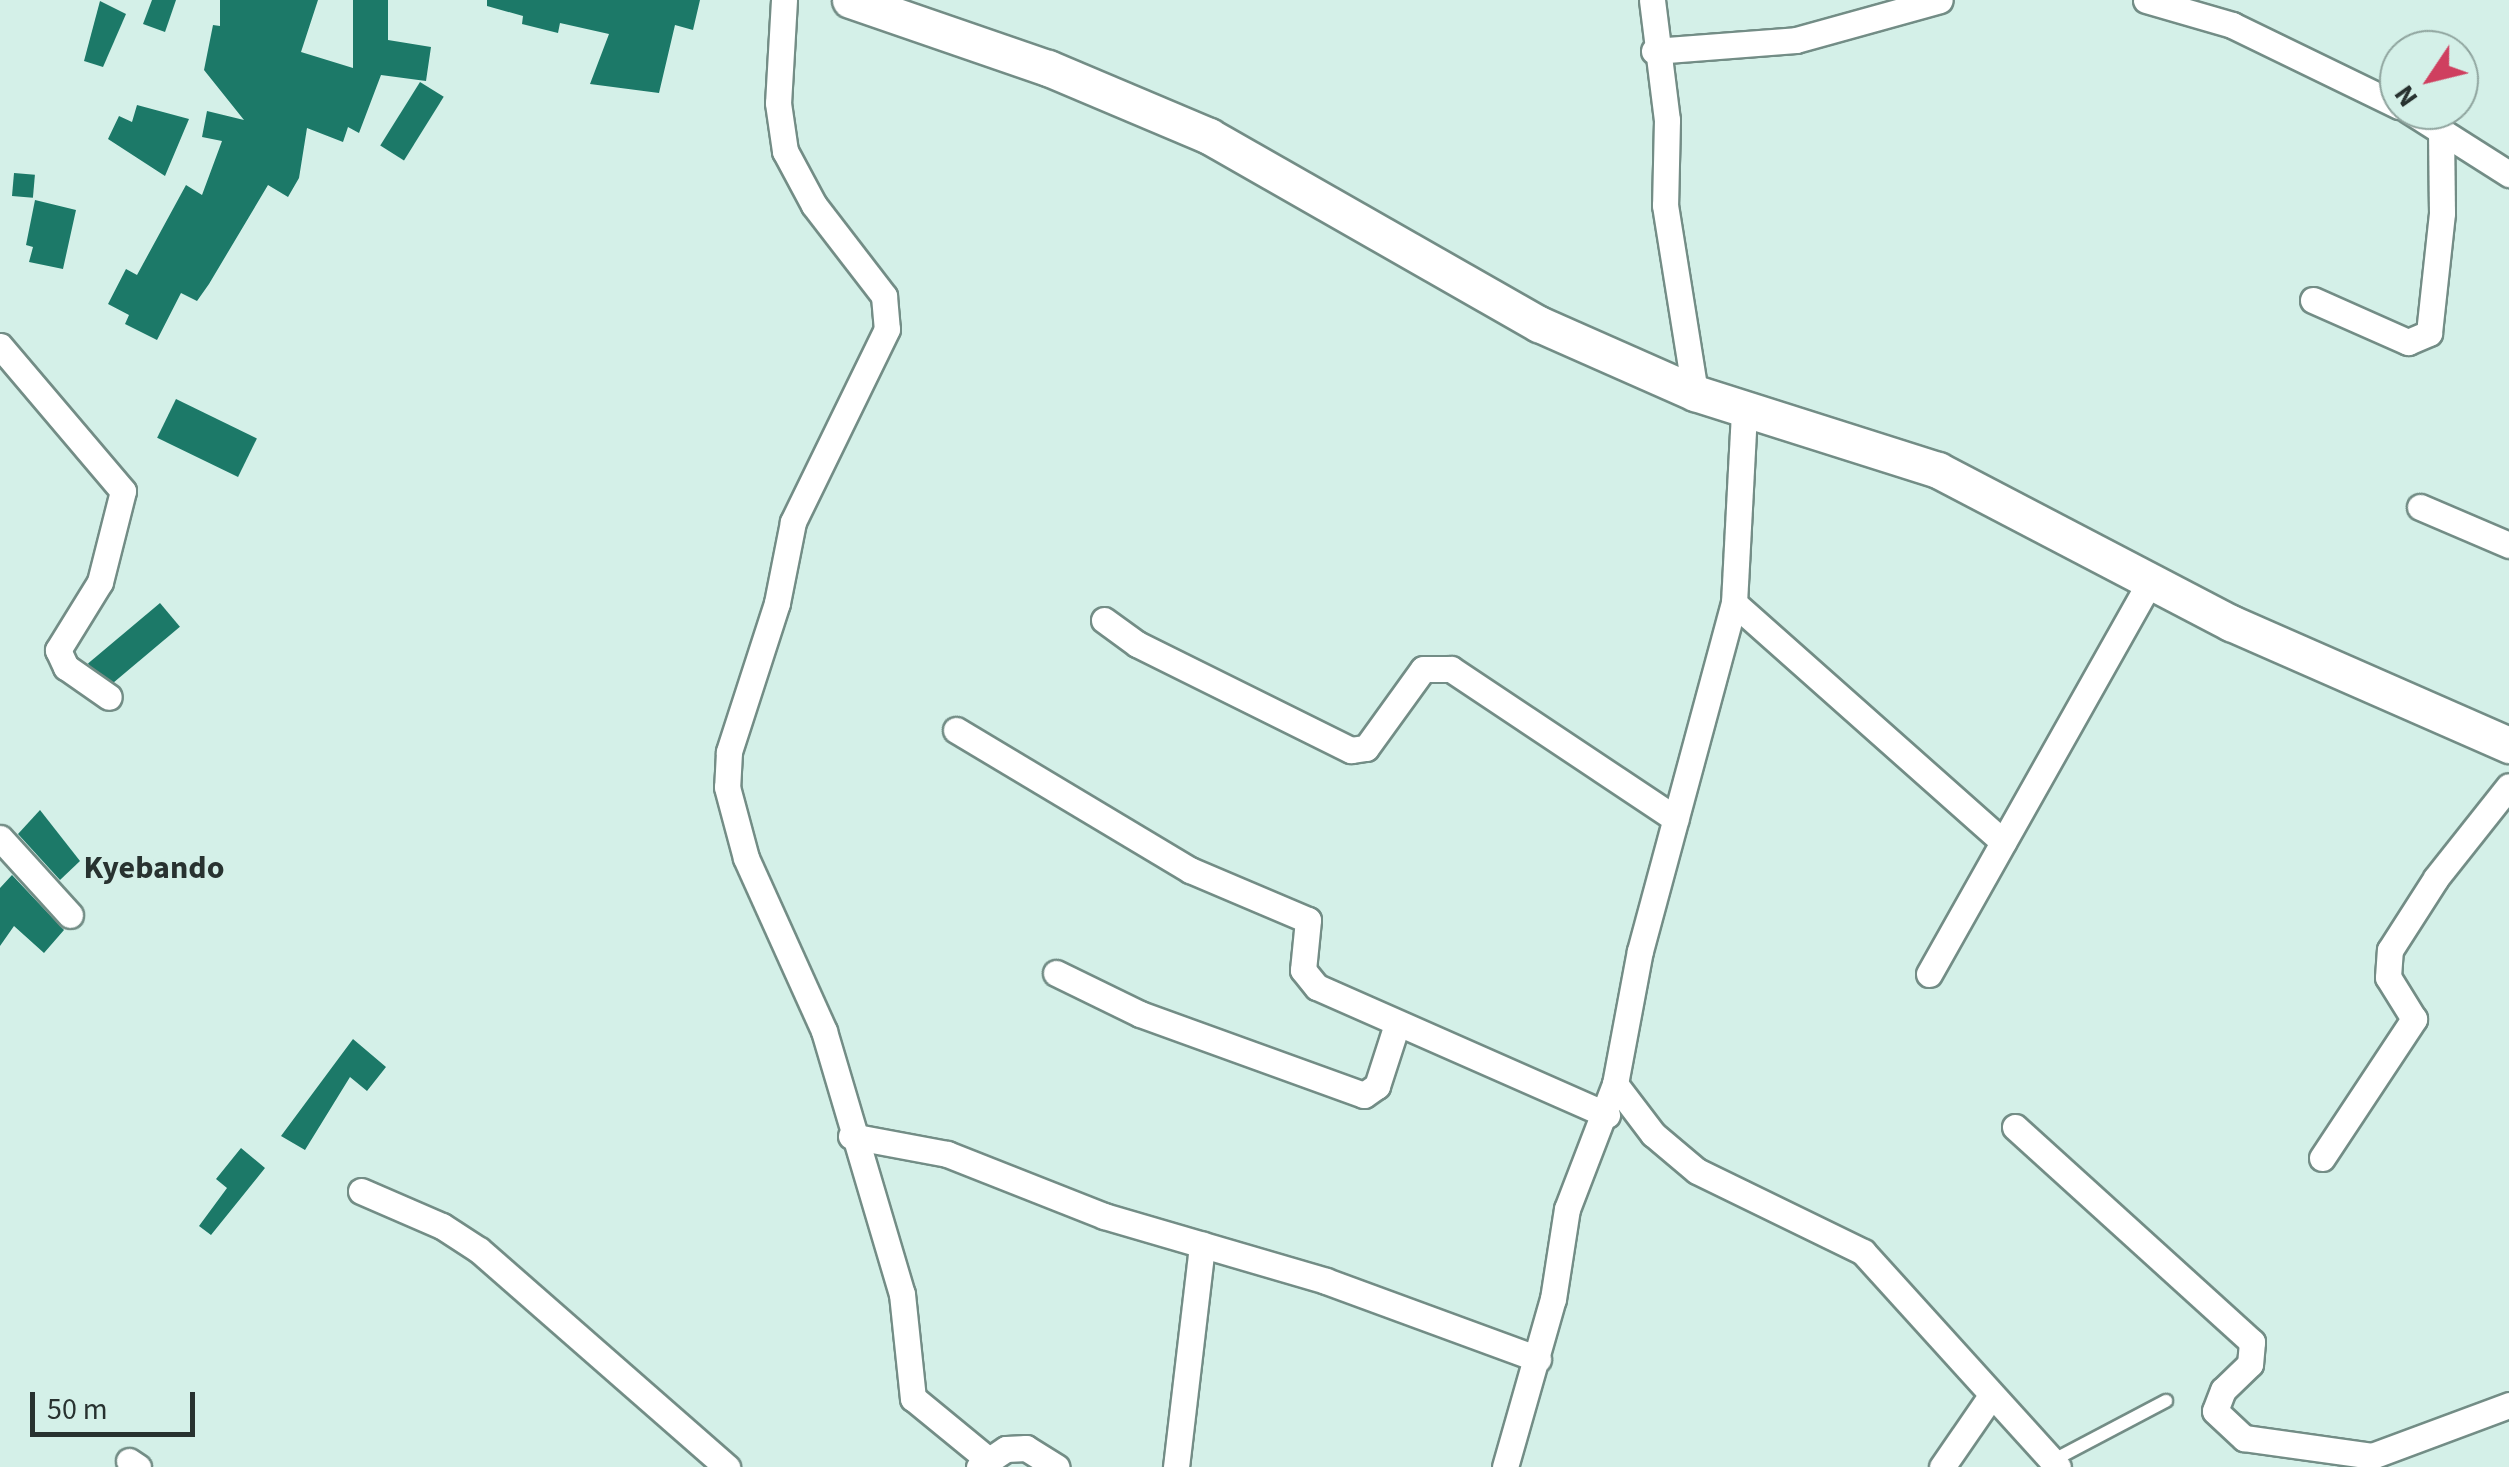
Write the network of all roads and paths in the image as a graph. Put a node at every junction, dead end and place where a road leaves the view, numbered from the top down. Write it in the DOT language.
graph roads {
  1 [pos="784,0"];
  2 [pos="850,0"];
  3 [pos="1652,0"];
  4 [pos="1940,0"];
  5 [pos="2146,0"];
  6 [pos="1654,51"];
  7 [pos="2379,96"];
  8 [pos="2441,130"];
  9 [pos="2443,130"];
  10 [pos="2509,174"];
  11 [pos="2313,300"];
  12 [pos="0,346"];
  13 [pos="1695,394"];
  14 [pos="1744,411"];
  15 [pos="2420,506"];
  16 [pos="2509,545"];
  17 [pos="2150,580"];
  18 [pos="1734,604"];
  19 [pos="1104,620"];
  20 [pos="109,697"];
  21 [pos="956,730"];
  22 [pos="2509,745"];
  23 [pos="2509,786"];
  24 [pos="1676,819"];
  25 [pos="0,838"];
  26 [pos="2003,842"];
  27 [pos="70,915"];
  28 [pos="1056,973"];
  29 [pos="1928,974"];
  30 [pos="1397,1024"];
  31 [pos="1616,1084"];
  32 [pos="1607,1115"];
  33 [pos="2015,1127"];
  34 [pos="851,1136"];
  35 [pos="2322,1158"];
  36 [pos="360,1191"];
  37 [pos="1202,1245"];
  38 [pos="1538,1359"];
  39 [pos="1991,1396"];
  40 [pos="2166,1401"];
  41 [pos="2509,1405"];
  42 [pos="983,1462"];
  43 [pos="2055,1464"];
  44 [pos="727,1467"];
  45 [pos="1057,1467"];
  46 [pos="1176,1467"];
  47 [pos="1506,1467"];
  48 [pos="1942,1467"];
  1 -- 34 [label="street"];
  2 -- 13 [label="street"];
  3 -- 6 [label="street"];
  4 -- 6 [label="street"];
  5 -- 7 [label="street"];
  6 -- 13 [label="street"];
  8 -- 11 [label="street"];
  9 -- 10 [label="street"];
  12 -- 20 [label="street"];
  13 -- 14 [label="street"];
  14 -- 17 [label="street"];
  14 -- 18 [label="street"];
  15 -- 16 [label="street"];
  17 -- 22 [label="street"];
  17 -- 26 [label="street"];
  18 -- 24 [label="street"];
  18 -- 26 [label="street"];
  19 -- 24 [label="street"];
  21 -- 30 [label="street"];
  23 -- 35 [label="street"];
  24 -- 31 [label="street"];
  25 -- 27 [label="street"];
  26 -- 29 [label="street"];
  28 -- 30 [label="street"];
  30 -- 32 [label="street"];
  31 -- 32 [label="street"];
  31 -- 39 [label="street"];
  32 -- 38 [label="street"];
  33 -- 41 [label="street"];
  34 -- 37 [label="street"];
  34 -- 42 [label="street"];
  36 -- 44 [label="street"];
  37 -- 38 [label="street"];
  37 -- 46 [label="street"];
  38 -- 47 [label="street"];
  39 -- 43 [label="street"];
  39 -- 48 [label="street"];
  40 -- 43 [label="lane"];
  42 -- 45 [label="street"];
}
